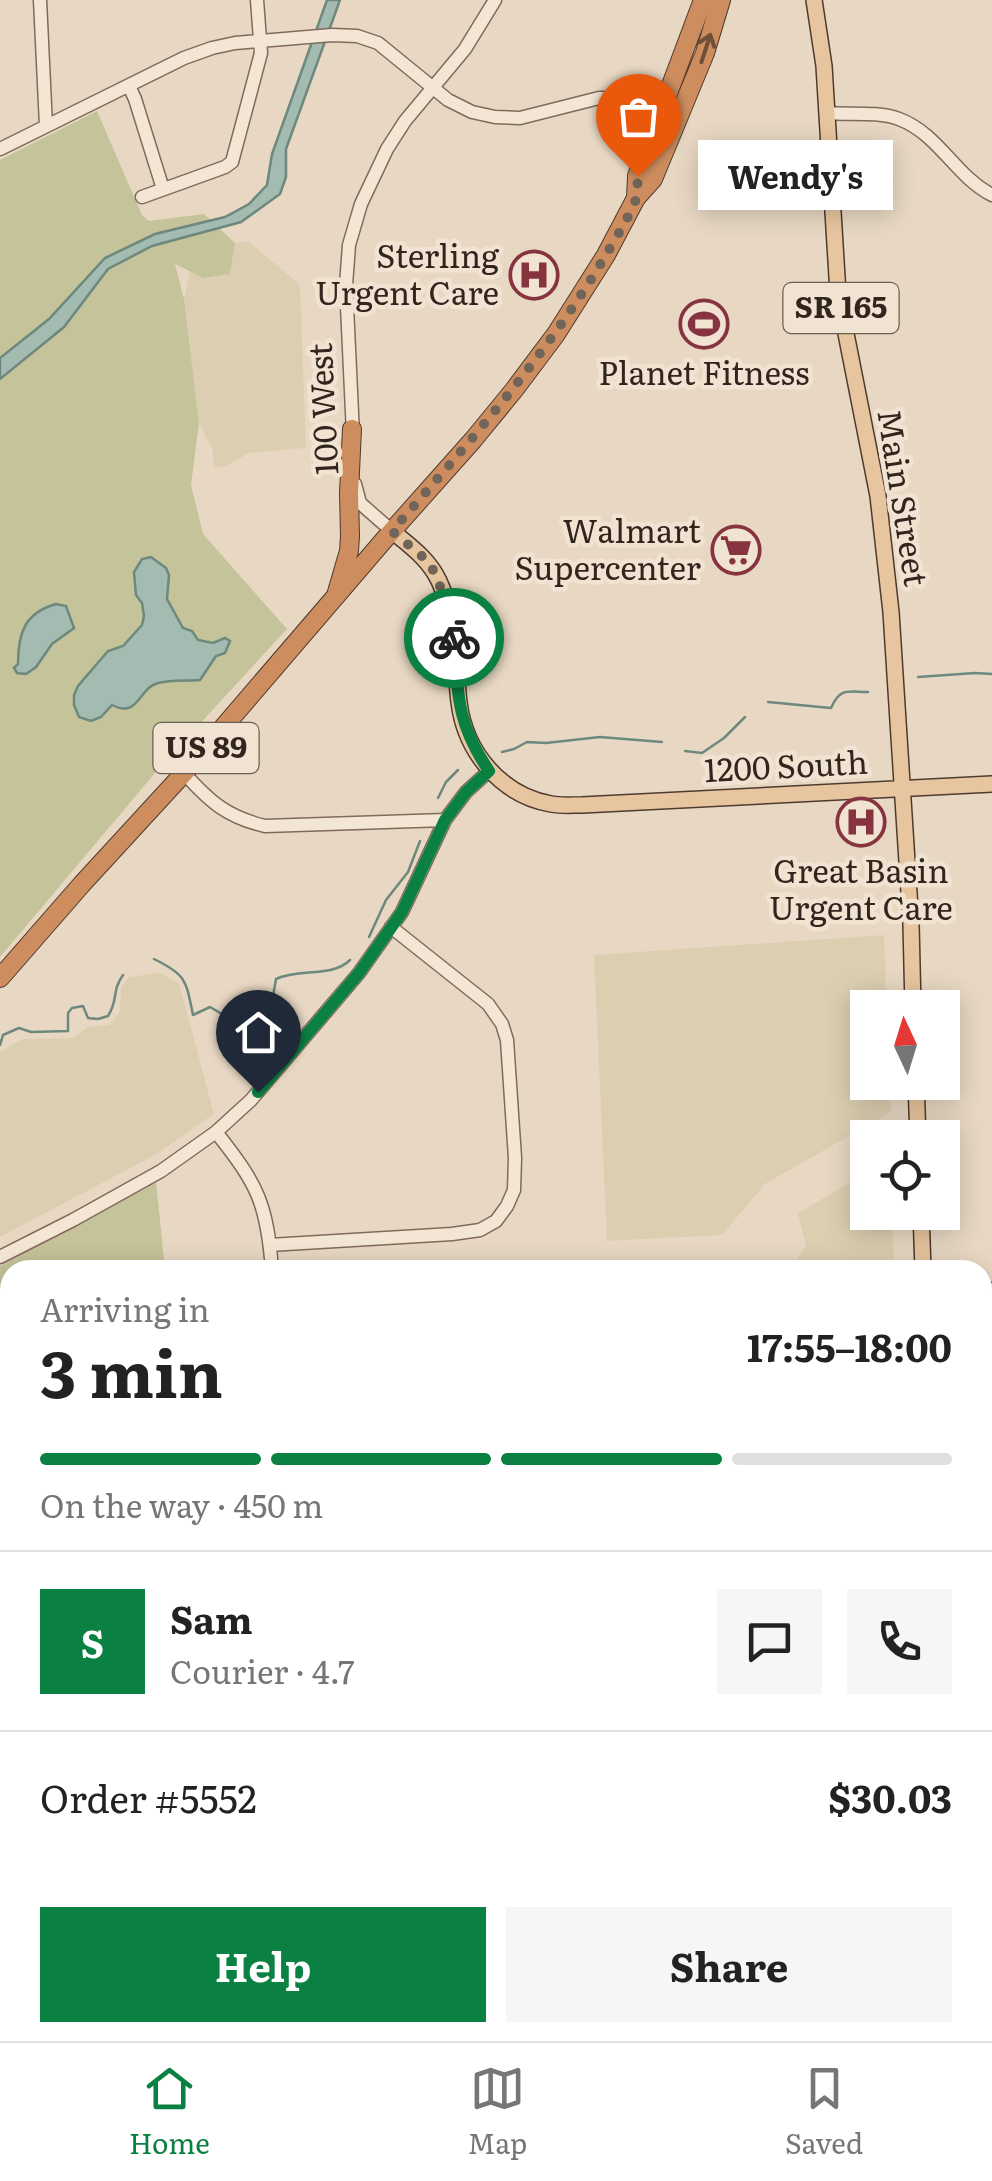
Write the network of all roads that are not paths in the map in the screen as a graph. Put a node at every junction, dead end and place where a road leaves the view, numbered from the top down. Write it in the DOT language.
graph roads {
  1 [pos="40,0"];
  2 [pos="257,0"];
  3 [pos="495,0"];
  4 [pos="704,0"];
  5 [pos="721,0"];
  6 [pos="814,0"];
  7 [pos="261,42"];
  8 [pos="129,86"];
  9 [pos="432,88"];
  10 [pos="663,110"];
  11 [pos="827,113"];
  12 [pos="46,126"];
  13 [pos="0,149"];
  14 [pos="163,189"];
  15 [pos="992,195"];
  16 [pos="142,197"];
  17 [pos="636,198"];
  18 [pos="352,429"];
  19 [pos="392,531"];
  20 [pos="334,598"];
  21 [pos="489,771"];
  22 [pos="184,773"];
  23 [pos="992,784"];
  24 [pos="903,788"];
  25 [pos="582,805"];
  26 [pos="445,820"];
  27 [pos="392,927"];
  28 [pos="0,978"];
  29 [pos="912,990"];
  30 [pos="216,1132"];
  31 [pos="922,1230"];
  32 [pos="270,1245"];
  33 [pos="0,1258"];
  34 [pos="271,1260"];
  35 [pos="923,1260"];
  1 -- 12 [label="street"];
  2 -- 7 [label="street"];
  3 -- 9 [label="street, 100 West"];
  4 -- 10 [label="highway, US 89"];
  17 -- 5 [label="highway, US 89, one-way"];
  6 -- 11 [label="main road, Main Street / SR 165"];
  7 -- 8 [label="street"];
  7 -- 9 [label="street"];
  7 -- 14 [label="street"];
  8 -- 12 [label="street"];
  8 -- 14 [label="street"];
  9 -- 10 [label="street"];
  9 -- 18 [label="street, 100 West"];
  10 -- 17 [label="highway, US 89"];
  11 -- 15 [label="street"];
  11 -- 24 [label="main road, Main Street / SR 165"];
  12 -- 13 [label="street"];
  14 -- 16 [label="street"];
  17 -- 19 [label="highway, US 89"];
  18 -- 19 [label="street, 100 West"];
  18 -- 20 [label="highway"];
  19 -- 20 [label="highway, US 89"];
  19 -- 21 [label="main road, 100 West"];
  20 -- 22 [label="highway, US 89"];
  21 -- 25 [label="main road, 100 West"];
  21 -- 26 [label="street"];
  22 -- 26 [label="street"];
  22 -- 28 [label="highway, US 89"];
  23 -- 24 [label="main road, 1200 South"];
  24 -- 25 [label="main road, 1200 South"];
  24 -- 29 [label="main road, Main Street / SR 165"];
  26 -- 27 [label="street"];
  27 -- 30 [label="street"];
  27 -- 32 [label="street"];
  30 -- 32 [label="street"];
  30 -- 33 [label="street"];
  31 -- 35 [label="main road"];
  32 -- 34 [label="street"];
}
